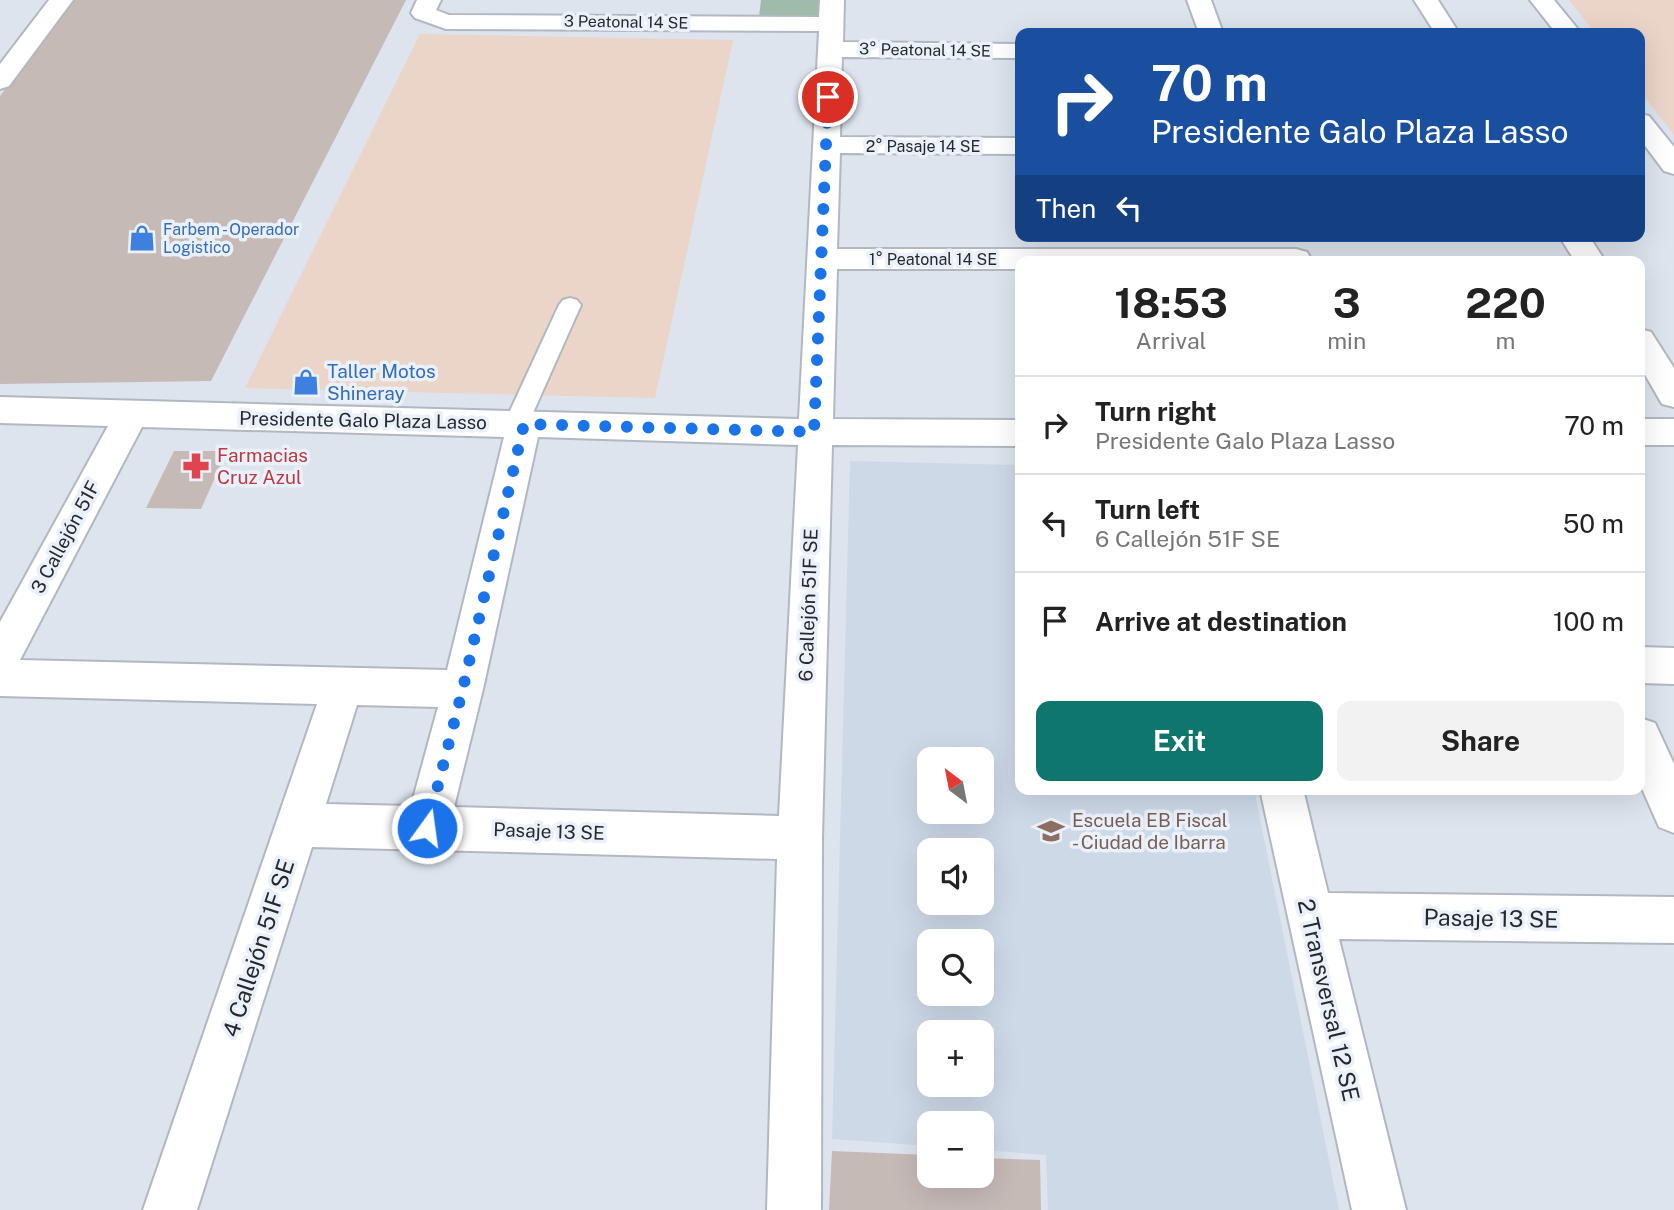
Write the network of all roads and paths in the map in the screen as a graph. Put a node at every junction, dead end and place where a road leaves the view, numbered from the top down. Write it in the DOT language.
graph roads {
  1 [pos="61,0"];
  2 [pos="1199,0"];
  3 [pos="1426,0"];
  4 [pos="1542,0"];
  5 [pos="426,6"];
  6 [pos="580,10"];
  7 [pos="753,12"];
  8 [pos="831,24"];
  9 [pos="1209,28"];
  10 [pos="1444,28"];
  11 [pos="1565,28"];
  12 [pos="1015,50"];
  13 [pos="0,80"];
  14 [pos="1645,128"];
  15 [pos="827,145"];
  16 [pos="1015,146"];
  17 [pos="1674,165"];
  18 [pos="1294,252"];
  19 [pos="1015,256"];
  20 [pos="1024,256"];
  21 [pos="822,259"];
  22 [pos="570,306"];
  23 [pos="1645,348"];
  24 [pos="1674,395"];
  25 [pos="0,410"];
  26 [pos="131,415"];
  27 [pos="520,424"];
  28 [pos="814,432"];
  29 [pos="1645,432"];
  30 [pos="1674,432"];
  31 [pos="1015,433"];
  32 [pos="0,660"];
  33 [pos="1645,665"];
  34 [pos="1674,666"];
  35 [pos="0,678"];
  36 [pos="344,686"];
  37 [pos="463,688"];
  38 [pos="1645,748"];
  39 [pos="1282,795"];
  40 [pos="1674,812"];
  41 [pos="299,825"];
  42 [pos="427,828"];
  43 [pos="800,838"];
  44 [pos="1309,916"];
  45 [pos="1674,920"];
  46 [pos="170,1210"];
  47 [pos="794,1210"];
  48 [pos="1379,1210"];
  1 -- 13 [label="street"];
  2 -- 9 [label="street"];
  3 -- 10 [label="street"];
  4 -- 11 [label="street"];
  5 -- 6 [label="street, 3 Peatonal 14 SE"];
  6 -- 7 [label="street, 3 Peatonal 14 SE"];
  7 -- 8 [label="street, 3 Peatonal 14 SE"];
  8 -- 12 [label="street, 3° Peatonal 14 SE"];
  8 -- 15 [label="street, 6 Callejón 51F SE"];
  14 -- 17 [label="street"];
  15 -- 16 [label="street, 2° Pasaje 14 SE"];
  15 -- 21 [label="street, 6 Callejón 51F SE"];
  18 -- 20 [label="street, 1° Peatonal 14 SE"];
  19 -- 21 [label="street, 1° Peatonal 14 SE"];
  21 -- 28 [label="street, 6 Callejón 51F SE"];
  22 -- 27 [label="lane"];
  23 -- 24 [label="street"];
  25 -- 26 [label="street, Presidente Galo Plaza Lasso"];
  26 -- 27 [label="street, Presidente Galo Plaza Lasso"];
  26 -- 32 [label="street, 3 Callejón 51F"];
  27 -- 28 [label="street, Presidente Galo Plaza Lasso"];
  27 -- 37 [label="street"];
  28 -- 31 [label="street, Presidente Galo Plaza Lasso"];
  28 -- 43 [label="street, 6 Callejón 51F SE"];
  29 -- 30 [label="street"];
  33 -- 34 [label="street"];
  35 -- 36 [label="street"];
  36 -- 37 [label="street"];
  36 -- 41 [label="street, 4 Callejón 51F SE"];
  37 -- 42 [label="street"];
  38 -- 40 [label="street"];
  39 -- 44 [label="street, 2 Transversal 12 SE"];
  41 -- 42 [label="street, Pasaje 13 SE"];
  41 -- 46 [label="street, 4 Callejón 51F SE"];
  42 -- 43 [label="street, Pasaje 13 SE"];
  43 -- 47 [label="street, 6 Callejón 51F SE"];
  44 -- 45 [label="street, Pasaje 13 SE"];
  44 -- 48 [label="street, 2 Transversal 12 SE"];
}
